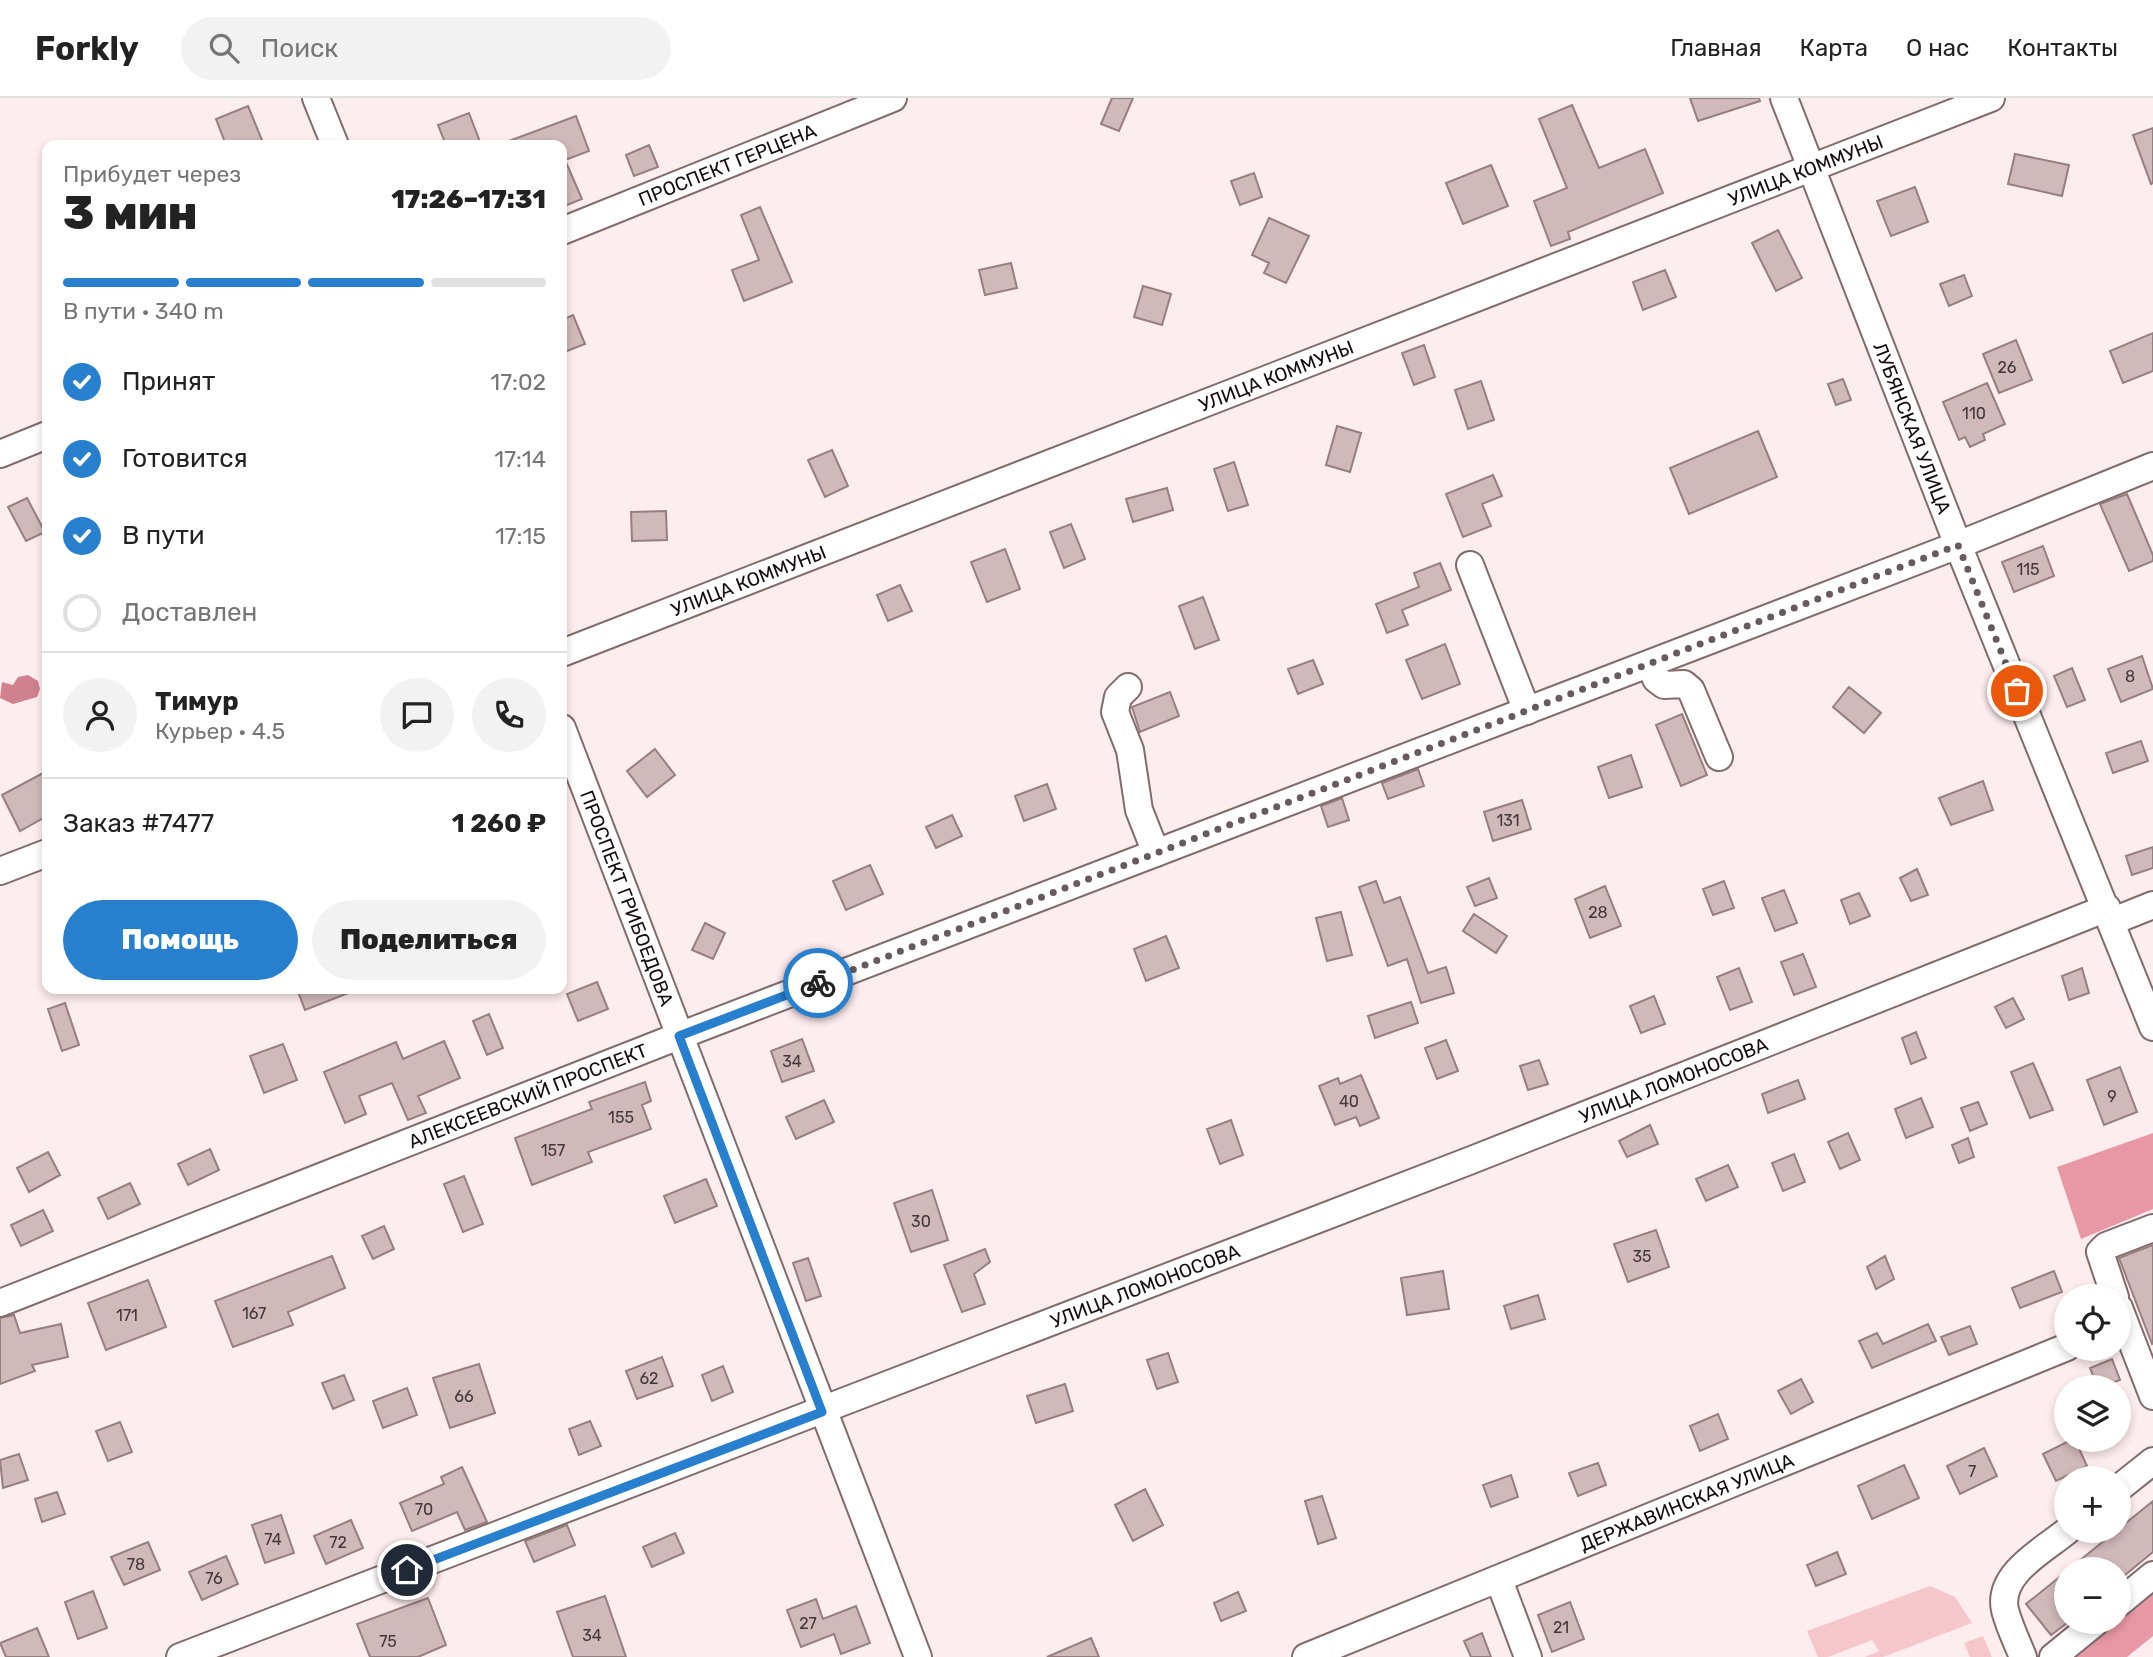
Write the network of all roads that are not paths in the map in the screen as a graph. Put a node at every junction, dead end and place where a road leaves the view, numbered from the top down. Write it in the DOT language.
graph roads {
  1 [pos="316,98"];
  2 [pos="893,98"];
  3 [pos="1784,98"];
  4 [pos="1991,98"];
  5 [pos="333,140"];
  6 [pos="1811,168"];
  7 [pos="567,229"];
  8 [pos="42,437"];
  9 [pos="0,454"];
  10 [pos="2153,466"];
  11 [pos="1958,545"];
  12 [pos="1470,565"];
  13 [pos="567,651"];
  14 [pos="1650,664"];
  15 [pos="1128,687"];
  16 [pos="1527,711"];
  17 [pos="567,741"];
  18 [pos="1719,757"];
  19 [pos="1156,853"];
  20 [pos="42,855"];
  21 [pos="0,871"];
  22 [pos="2153,905"];
  23 [pos="2110,915"];
  24 [pos="2153,1027"];
  25 [pos="679,1036"];
  26 [pos="2153,1228"];
  27 [pos="2111,1284"];
  28 [pos="0,1303"];
  29 [pos="2131,1343"];
  30 [pos="2054,1353"];
  31 [pos="2153,1395"];
  32 [pos="822,1412"];
  33 [pos="2153,1461"];
  34 [pos="2131,1478"];
  35 [pos="2054,1542"];
  36 [pos="2153,1575"];
  37 [pos="1499,1580"];
  38 [pos="2131,1593"];
  39 [pos="2081,1634"];
  40 [pos="180,1657"];
  41 [pos="918,1657"];
  42 [pos="1306,1657"];
  43 [pos="1528,1657"];
  44 [pos="2023,1657"];
  45 [pos="2053,1657"];
  1 -- 5 [label="street"];
  2 -- 7 [label="street, ПРОСПЕКТ ГЕРЦЕНА"];
  3 -- 6 [label="street, ЛУБЯНСКАЯ УЛИЦА"];
  4 -- 6 [label="street, УЛИЦА КОММУНЫ"];
  6 -- 11 [label="street, ЛУБЯНСКАЯ УЛИЦА"];
  6 -- 13 [label="street, УЛИЦА КОММУНЫ"];
  8 -- 9 [label="street"];
  10 -- 11 [label="street, АЛЕКСЕЕВСКИЙ ПРОСПЕКТ"];
  11 -- 14 [label="street, АЛЕКСЕЕВСКИЙ ПРОСПЕКТ"];
  11 -- 23 [label="street, ЛУБЯНСКАЯ УЛИЦА"];
  12 -- 16 [label="street"];
  14 -- 16 [label="street, АЛЕКСЕЕВСКИЙ ПРОСПЕКТ"];
  14 -- 18 [label="street"];
  15 -- 19 [label="street"];
  16 -- 19 [label="street, АЛЕКСЕЕВСКИЙ ПРОСПЕКТ"];
  17 -- 25 [label="street, ПРОСПЕКТ ГРИБОЕДОВА"];
  19 -- 25 [label="street, АЛЕКСЕЕВСКИЙ ПРОСПЕКТ"];
  20 -- 21 [label="street"];
  22 -- 23 [label="street, УЛИЦА ЛОМОНОСОВА"];
  23 -- 24 [label="street, ЛУБЯНСКАЯ УЛИЦА"];
  23 -- 32 [label="street, УЛИЦА ЛОМОНОСОВА"];
  25 -- 28 [label="street, АЛЕКСЕЕВСКИЙ ПРОСПЕКТ"];
  25 -- 32 [label="street, ПРОСПЕКТ ГРИБОЕДОВА"];
  26 -- 27 [label="street"];
  29 -- 31 [label="street"];
  30 -- 37 [label="street, ДЕРЖАВИНСКАЯ УЛИЦА"];
  32 -- 40 [label="street, УЛИЦА ЛОМОНОСОВА"];
  32 -- 41 [label="street, ПРОСПЕКТ ГРИБОЕДОВА"];
  33 -- 34 [label="street"];
  35 -- 44 [label="street"];
  36 -- 38 [label="street"];
  37 -- 42 [label="street, ДЕРЖАВИНСКАЯ УЛИЦА"];
  37 -- 43 [label="street"];
  39 -- 45 [label="street"];
}
